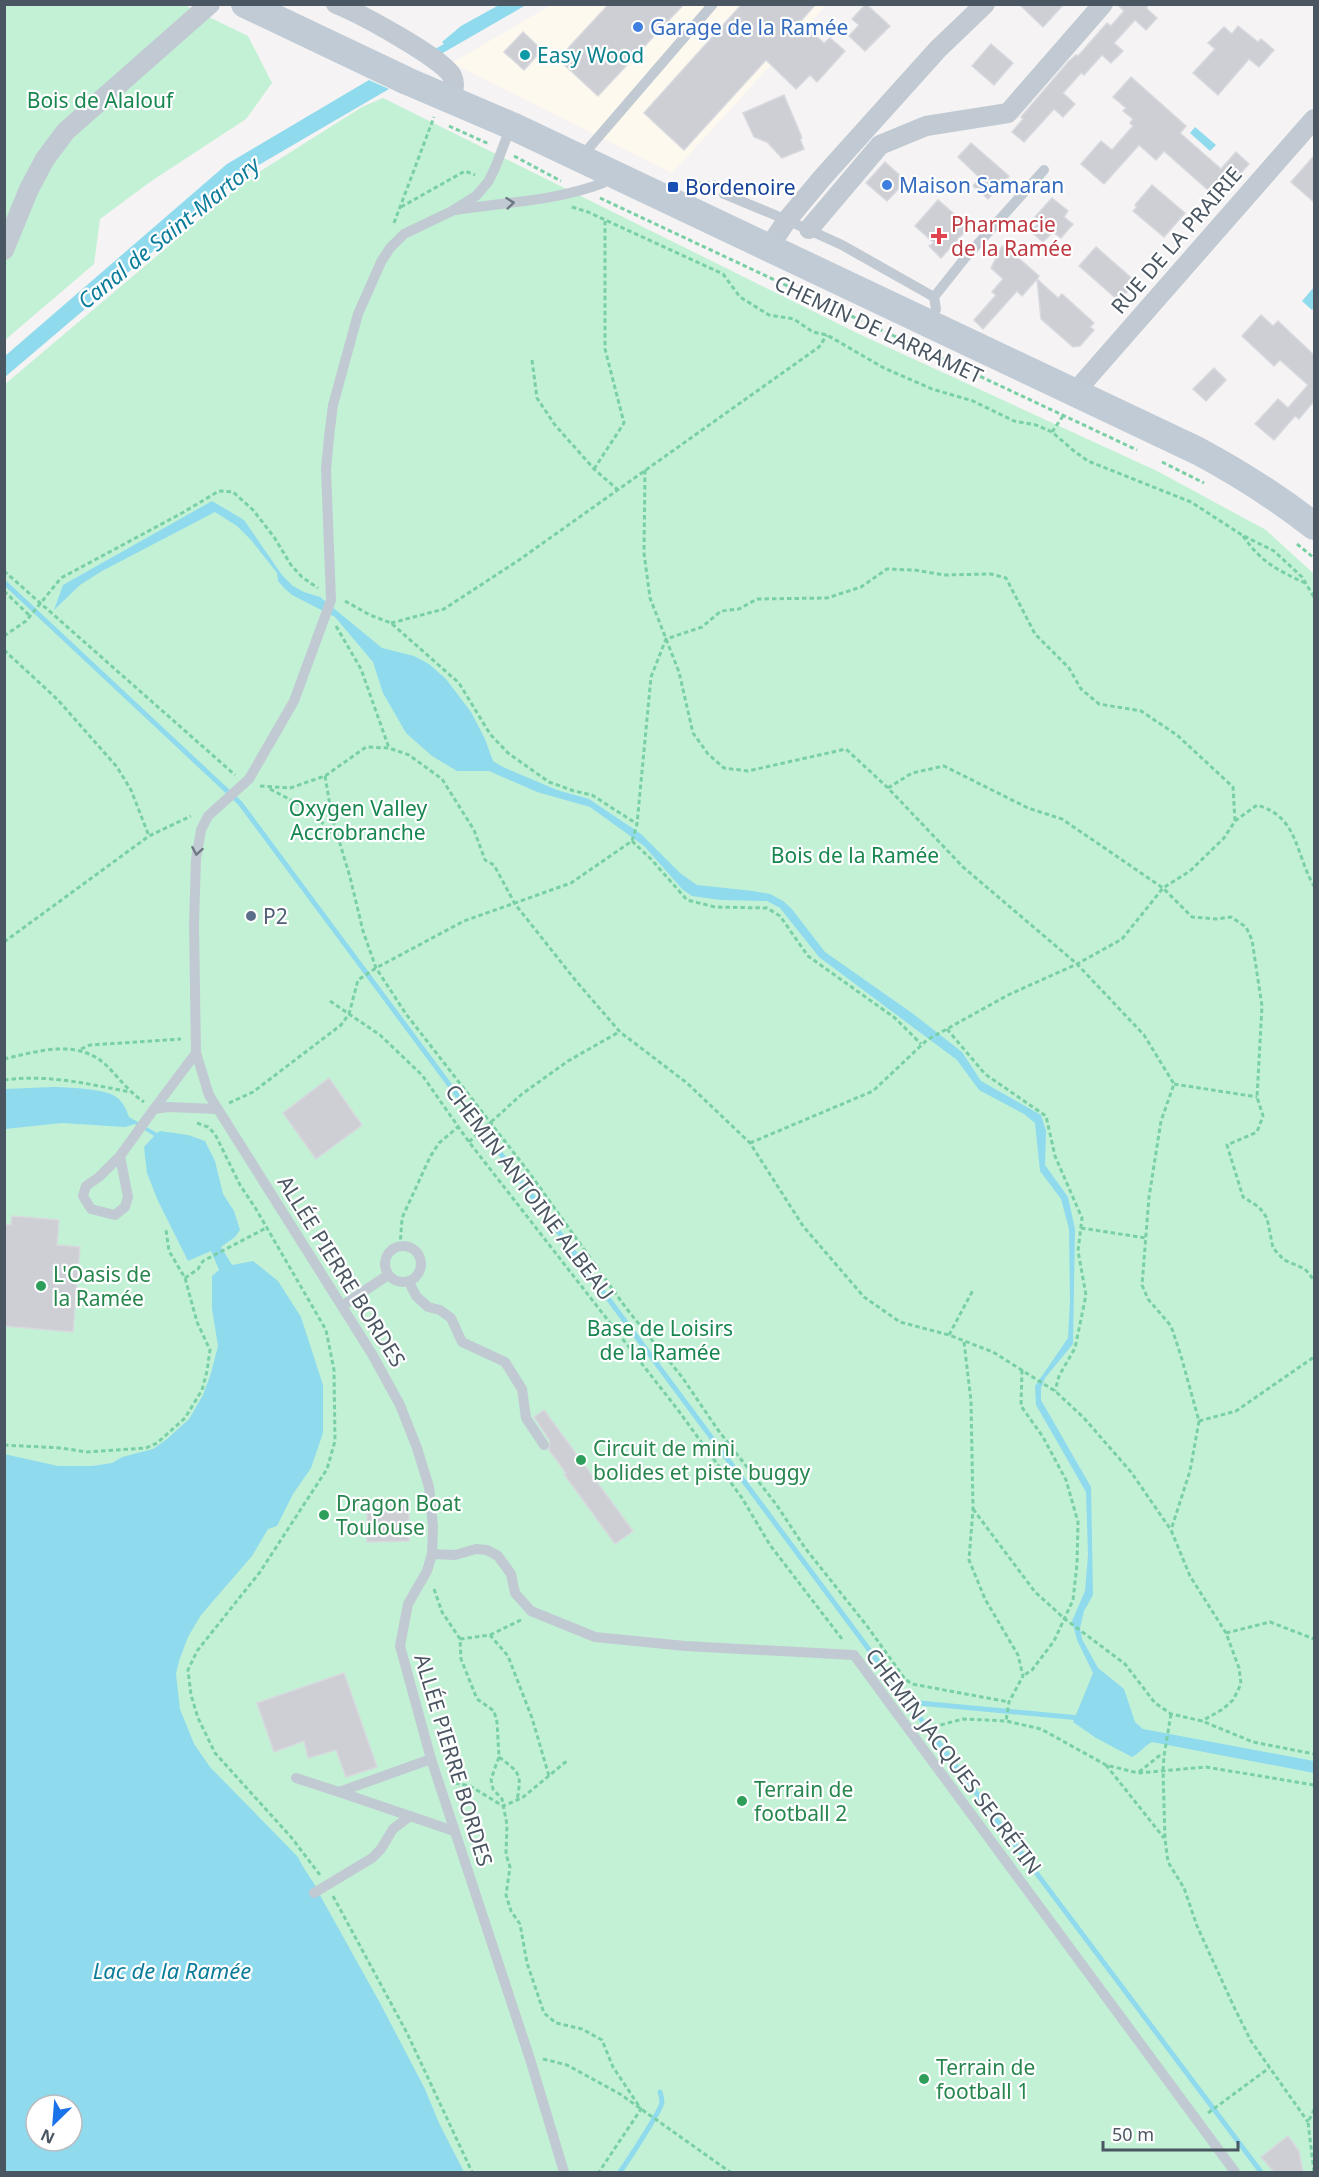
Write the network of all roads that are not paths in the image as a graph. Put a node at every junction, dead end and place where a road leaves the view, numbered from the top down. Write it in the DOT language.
graph roads {
  1 [pos="210,4"];
  2 [pos="246,4"];
  3 [pos="336,4"];
  4 [pos="713,4"];
  5 [pos="985,4"];
  6 [pos="1103,4"];
  7 [pos="442,107"];
  8 [pos="1314,118"];
  9 [pos="506,137"];
  10 [pos="580,158"];
  11 [pos="1044,170"];
  12 [pos="609,172"];
  13 [pos="822,178"];
  14 [pos="838,193"];
  15 [pos="724,194"];
  16 [pos="452,211"];
  17 [pos="787,220"];
  18 [pos="809,229"];
  19 [pos="769,247"];
  20 [pos="4,250"];
  21 [pos="932,310"];
  22 [pos="1070,405"];
  23 [pos="1302,532"];
  24 [pos="196,1053"];
  25 [pos="154,1109"];
  26 [pos="217,1109"];
  27 [pos="120,1156"];
  28 [pos="388,1275"];
  29 [pos="409,1282"];
  30 [pos="342,1306"];
  31 [pos="544,1445"];
  32 [pos="432,1554"];
  33 [pos="431,1759"];
  34 [pos="297,1778"];
  35 [pos="339,1792"];
  36 [pos="410,1816"];
  37 [pos="454,1831"];
  38 [pos="314,1893"];
  39 [pos="564,2172"];
  40 [pos="1235,2172"];
  1 -- 20 [label="street"];
  2 -- 7 [label="main road, CHEMIN DE LARRAMET"];
  3 -- 7 [label="street"];
  4 -- 10 [label="lane"];
  5 -- 13 [label="street"];
  6 -- 14 [label="street"];
  7 -- 9 [label="main road, CHEMIN DE LARRAMET"];
  8 -- 22 [label="street, RUE DE LA PRAIRIE"];
  9 -- 10 [label="main road, CHEMIN DE LARRAMET"];
  9 -- 16 [label="lane"];
  10 -- 12 [label="main road, CHEMIN DE LARRAMET"];
  11 -- 21 [label="lane"];
  16 -- 12 [label="lane, one-way"];
  12 -- 19 [label="main road, CHEMIN DE LARRAMET"];
  13 -- 14 [label="street"];
  13 -- 17 [label="street"];
  14 -- 18 [label="street"];
  15 -- 17 [label="lane"];
  16 -- 24 [label="lane, ALLÉE PIERRE BORDES, one-way"];
  17 -- 18 [label="lane, CHEMIN DE LARRAMET"];
  17 -- 19 [label="street, CHEMIN DE LARRAMET"];
  18 -- 21 [label="lane, CHEMIN DE LARRAMET"];
  19 -- 21 [label="main road, CHEMIN DE LARRAMET"];
  21 -- 22 [label="main road, CHEMIN DE LARRAMET"];
  22 -- 23 [label="main road, CHEMIN DE LARRAMET"];
  24 -- 25 [label="lane"];
  24 -- 26 [label="lane, ALLÉE PIERRE BORDES"];
  25 -- 26 [label="lane"];
  25 -- 27 [label="lane"];
  26 -- 30 [label="lane, ALLÉE PIERRE BORDES"];
  27 -- 27 [label="lane"];
  28 -- 29 [label="lane"];
  28 -- 29 [label="lane"];
  28 -- 30 [label="lane"];
  29 -- 31 [label="lane"];
  30 -- 32 [label="lane, ALLÉE PIERRE BORDES"];
  32 -- 33 [label="lane, ALLÉE PIERRE BORDES"];
  32 -- 40 [label="lane, CHEMIN JACQUES SECRÉTIN"];
  33 -- 35 [label="lane"];
  33 -- 37 [label="lane, ALLÉE PIERRE BORDES"];
  34 -- 35 [label="lane"];
  35 -- 36 [label="lane"];
  36 -- 37 [label="lane"];
  36 -- 38 [label="lane"];
  37 -- 39 [label="lane, ALLÉE PIERRE BORDES"];
}
